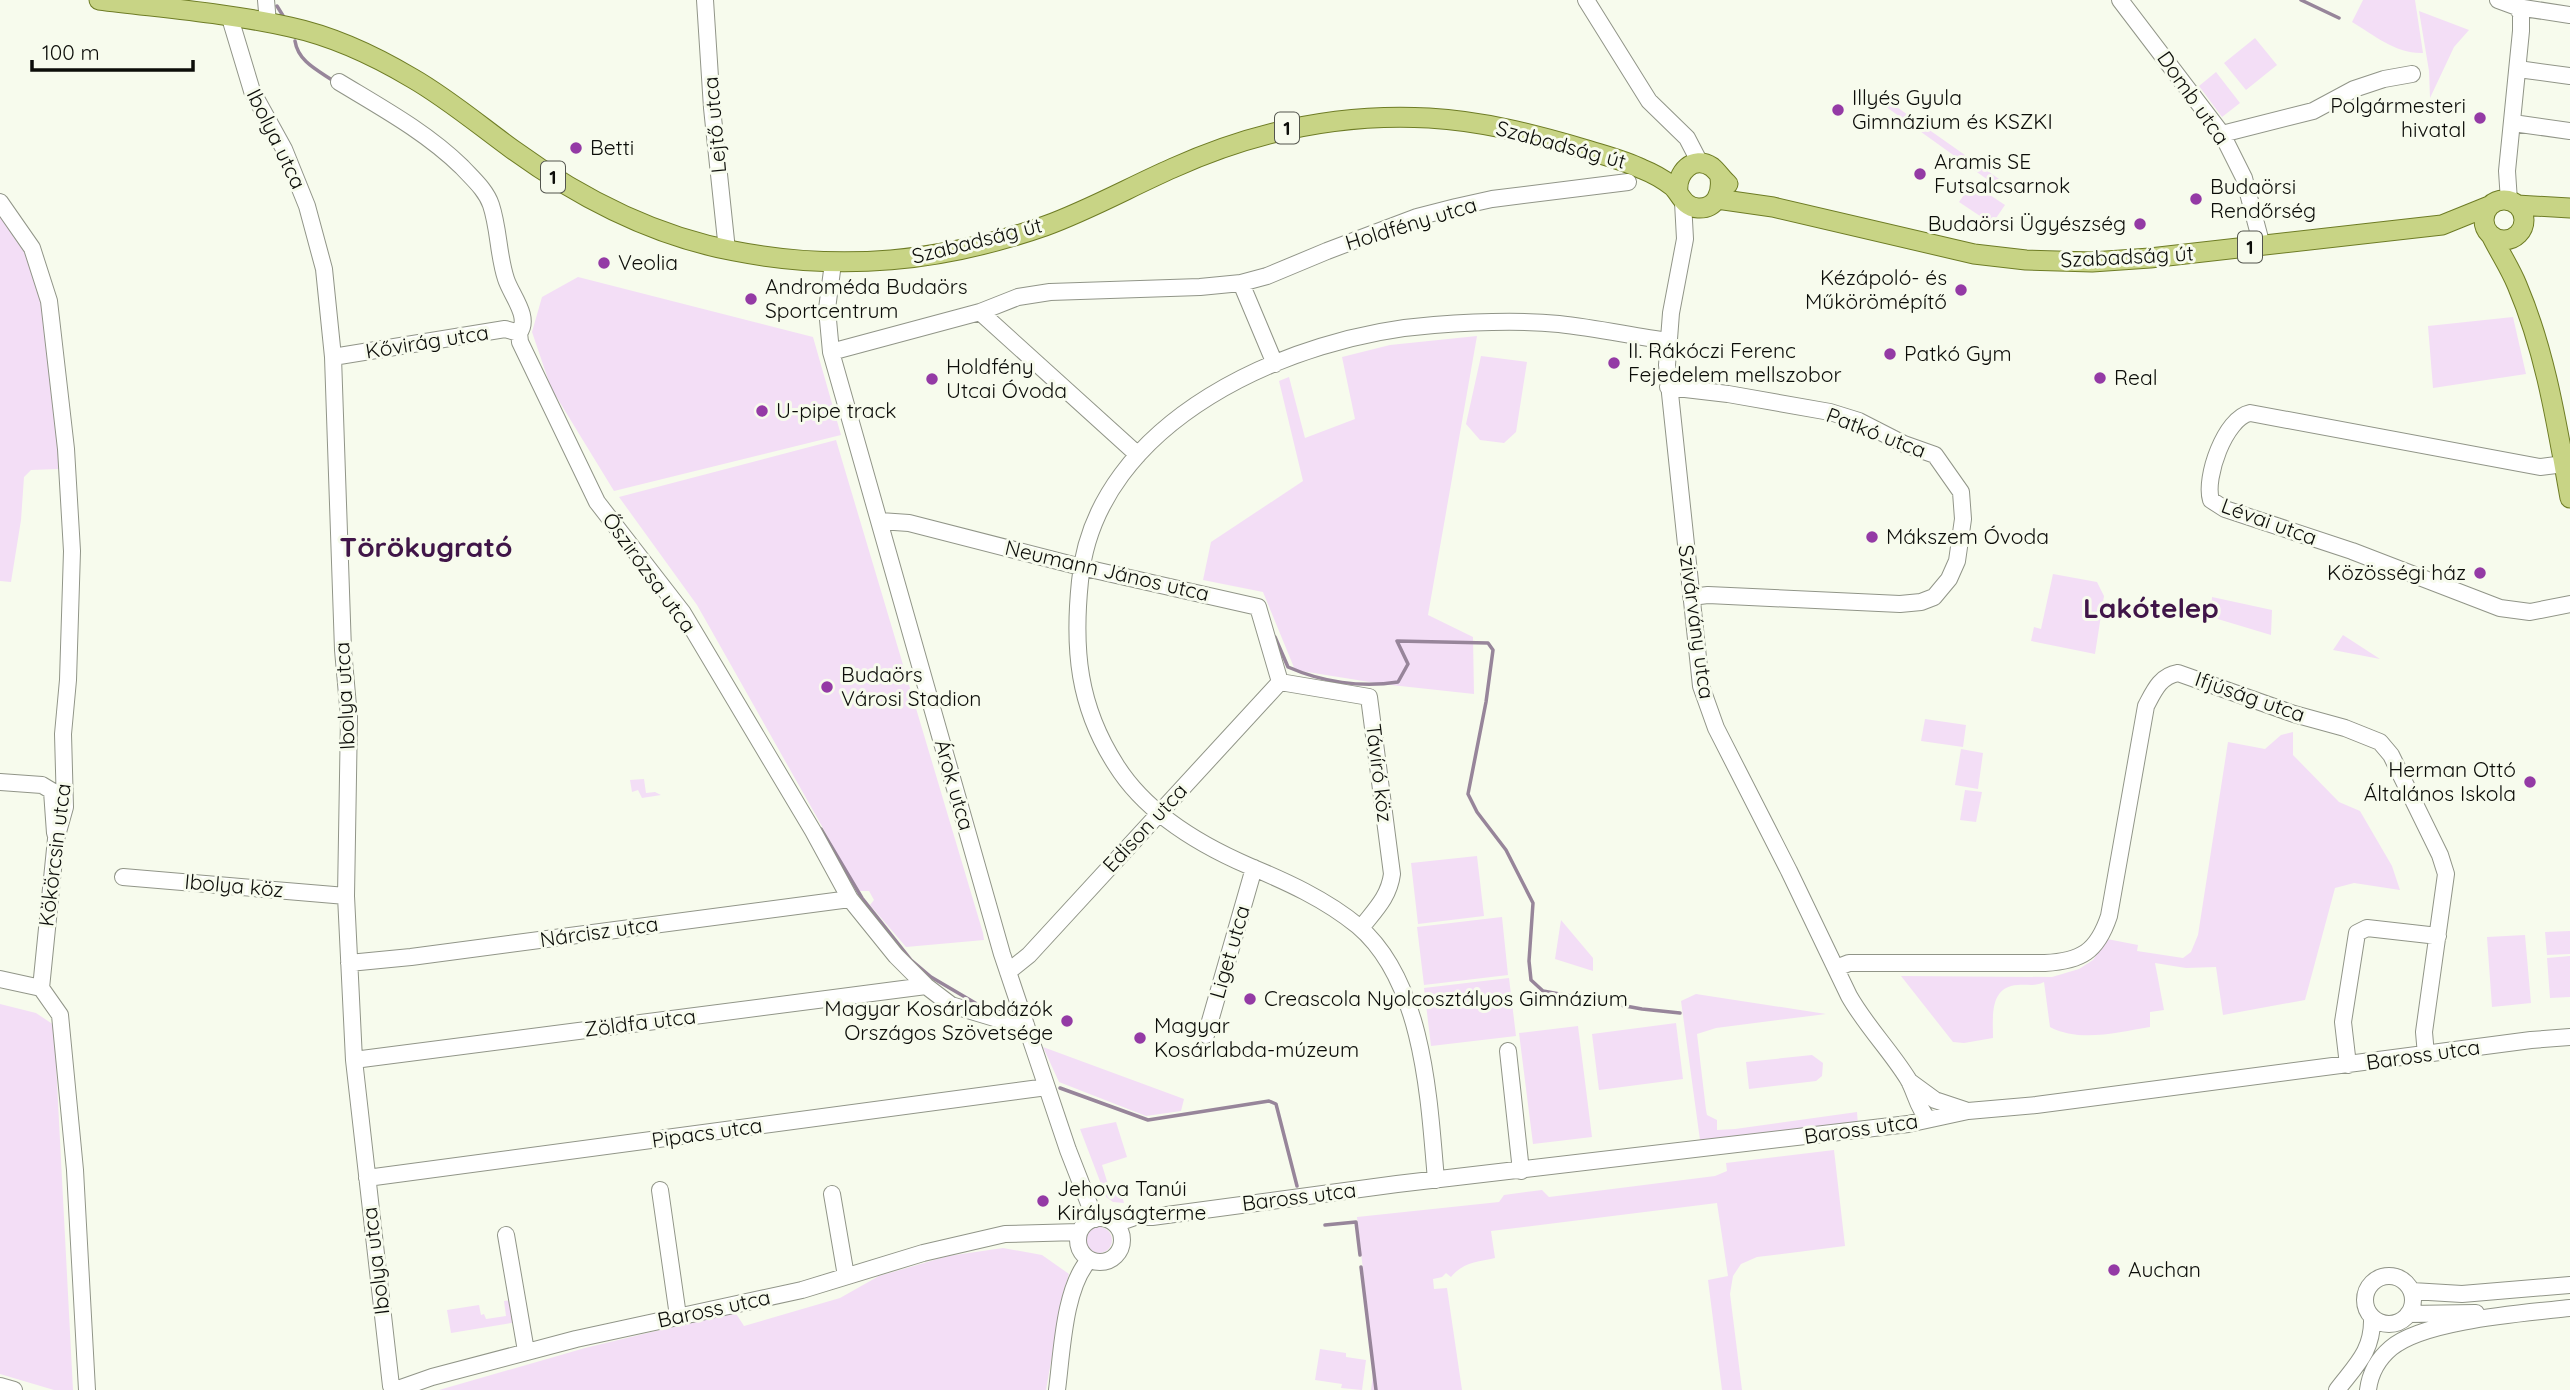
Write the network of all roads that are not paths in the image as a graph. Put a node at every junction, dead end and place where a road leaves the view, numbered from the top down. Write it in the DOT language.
graph roads {
  1 [pos="99,0"];
  2 [pos="266,0"];
  3 [pos="705,0"];
  4 [pos="1586,0"];
  5 [pos="2120,0"];
  6 [pos="2498,0"];
  7 [pos="2517,7"];
  8 [pos="2570,15"];
  9 [pos="230,18"];
  10 [pos="268,23"];
  11 [pos="2518,69"];
  12 [pos="2412,74"];
  13 [pos="2570,76"];
  14 [pos="339,82"];
  15 [pos="2513,123"];
  16 [pos="2570,131"];
  17 [pos="2222,134"];
  18 [pos="1692,166"];
  19 [pos="1633,174"];
  20 [pos="1720,178"];
  21 [pos="1695,200"];
  22 [pos="0,202"];
  23 [pos="2502,204"];
  24 [pos="1773,207"];
  25 [pos="2570,210"];
  26 [pos="2442,225"];
  27 [pos="2520,231"];
  28 [pos="2489,235"];
  29 [pos="2262,246"];
  30 [pos="727,250"];
  31 [pos="833,263"];
  32 [pos="1241,283"];
  33 [pos="2517,284"];
  34 [pos="980,312"];
  35 [pos="519,332"];
  36 [pos="1668,341"];
  37 [pos="831,352"];
  38 [pos="333,357"];
  39 [pos="1275,364"];
  40 [pos="1668,387"];
  41 [pos="1138,455"];
  42 [pos="2564,464"];
  43 [pos="2570,498"];
  44 [pos="880,521"];
  45 [pos="1081,567"];
  46 [pos="1691,597"];
  47 [pos="2570,604"];
  48 [pos="1280,682"];
  49 [pos="0,782"];
  50 [pos="1159,812"];
  51 [pos="56,839"];
  52 [pos="1254,868"];
  53 [pos="123,877"];
  54 [pos="346,896"];
  55 [pos="850,899"];
  56 [pos="1360,928"];
  57 [pos="2438,936"];
  58 [pos="349,963"];
  59 [pos="1836,968"];
  60 [pos="1008,972"];
  61 [pos="0,979"];
  62 [pos="926,986"];
  63 [pos="41,988"];
  64 [pos="1026,1025"];
  65 [pos="1206,1035"];
  66 [pos="2570,1037"];
  67 [pos="1508,1051"];
  68 [pos="2426,1055"];
  69 [pos="354,1059"];
  70 [pos="2348,1065"];
  71 [pos="1909,1081"];
  72 [pos="1047,1087"];
  73 [pos="1968,1111"];
  74 [pos="1928,1119"];
  75 [pos="1521,1171"];
  76 [pos="367,1178"];
  77 [pos="1436,1180"];
  78 [pos="660,1190"];
  79 [pos="832,1194"];
  80 [pos="1152,1217"];
  81 [pos="1095,1219"];
  82 [pos="1115,1224"];
  83 [pos="506,1235"];
  84 [pos="1079,1239"];
  85 [pos="1121,1248"];
  86 [pos="1088,1260"];
  87 [pos="846,1276"];
  88 [pos="2570,1285"];
  89 [pos="2412,1291"];
  90 [pos="2569,1309"];
  91 [pos="2520,1313"];
  92 [pos="2408,1314"];
  93 [pos="678,1317"];
  94 [pos="2372,1318"];
  95 [pos="526,1351"];
  96 [pos="0,1386"];
  97 [pos="14,1390"];
  98 [pos="87,1390"];
  99 [pos="394,1390"];
  100 [pos="1057,1390"];
  101 [pos="2337,1390"];
  102 [pos="2368,1390"];
  1 -- 9 [label="main road, Szabadság út / 1"];
  2 -- 10 [label="street"];
  3 -- 30 [label="street, Lejtő utca"];
  4 -- 18 [label="street"];
  5 -- 17 [label="street, Domb utca"];
  6 -- 7 [label="street"];
  7 -- 8 [label="street"];
  7 -- 11 [label="street"];
  9 -- 10 [label="main road, Szabadság út / 1"];
  9 -- 38 [label="street, Ibolya utca"];
  10 -- 30 [label="main road, Szabadság út / 1"];
  11 -- 13 [label="street"];
  11 -- 15 [label="street"];
  12 -- 17 [label="street"];
  14 -- 35 [label="street, Őszirózsa utca"];
  15 -- 16 [label="street"];
  15 -- 23 [label="street"];
  17 -- 29 [label="street, Domb utca"];
  18 -- 19 [label="main road, Szabadság út / 1"];
  18 -- 20 [label="main road, Szabadság út / 1"];
  18 -- 21 [label="main road"];
  19 -- 21 [label="main road, Szabadság út / 1"];
  19 -- 31 [label="main road, Szabadság út / 1"];
  19 -- 32 [label="street, Holdfény utca"];
  20 -- 21 [label="main road"];
  20 -- 24 [label="main road, Szabadság út / 1"];
  21 -- 24 [label="main road, Szabadság út / 1"];
  21 -- 36 [label="street, Szivárvány utca"];
  22 -- 51 [label="street, Kökörcsin utca"];
  23 -- 25 [label="main road, Szabadság út / 1"];
  23 -- 26 [label="main road, Szabadság út / 1"];
  23 -- 27 [label="main road"];
  23 -- 28 [label="main road"];
  24 -- 29 [label="main road, Szabadság út / 1"];
  25 -- 27 [label="main road, Szabadság út / 1"];
  26 -- 28 [label="main road, Szabadság út / 1"];
  26 -- 29 [label="main road, Szabadság út / 1"];
  27 -- 28 [label="main road, 1"];
  27 -- 33 [label="main road"];
  28 -- 33 [label="main road"];
  30 -- 31 [label="main road, Szabadság út / 1"];
  31 -- 37 [label="street, Árok utca"];
  32 -- 34 [label="street, Holdfény utca"];
  32 -- 39 [label="street"];
  33 -- 42 [label="main road"];
  34 -- 37 [label="street, Holdfény utca"];
  34 -- 41 [label="street"];
  35 -- 38 [label="street, Kővirág utca"];
  35 -- 55 [label="street, Őszirózsa utca"];
  36 -- 39 [label="street"];
  36 -- 40 [label="street, Szivárvány utca"];
  37 -- 44 [label="street, Árok utca"];
  38 -- 54 [label="street, Ibolya utca"];
  39 -- 41 [label="street"];
  40 -- 46 [label="street, Szivárvány utca"];
  40 -- 46 [label="street, Patkó utca"];
  41 -- 45 [label="street"];
  42 -- 43 [label="main road"];
  42 -- 47 [label="street, Lévai utca"];
  44 -- 45 [label="street, Neumann János utca"];
  44 -- 60 [label="street, Árok utca"];
  45 -- 48 [label="street, Neumann János utca"];
  45 -- 50 [label="street"];
  46 -- 59 [label="street, Szivárvány utca"];
  48 -- 50 [label="street, Edison utca"];
  48 -- 56 [label="street, Távíró köz"];
  49 -- 51 [label="street"];
  50 -- 52 [label="street"];
  50 -- 60 [label="street, Edison utca"];
  51 -- 63 [label="street, Kökörcsin utca"];
  52 -- 56 [label="street"];
  52 -- 65 [label="street, Liget utca"];
  53 -- 54 [label="street, Ibolya köz"];
  54 -- 58 [label="street, Ibolya utca"];
  55 -- 58 [label="street, Nárcisz utca"];
  55 -- 62 [label="street, Őszirózsa utca"];
  56 -- 77 [label="street"];
  57 -- 59 [label="street, Ifjúság utca"];
  57 -- 68 [label="street, Ifjúság utca"];
  57 -- 70 [label="street"];
  58 -- 69 [label="street, Ibolya utca"];
  59 -- 71 [label="street, Szivárvány utca"];
  60 -- 64 [label="street, Árok utca"];
  61 -- 63 [label="street"];
  62 -- 64 [label="street, Őszirózsa utca"];
  62 -- 69 [label="street, Zöldfa utca"];
  63 -- 98 [label="street"];
  64 -- 72 [label="street, Árok utca"];
  66 -- 68 [label="street, Baross utca"];
  67 -- 75 [label="street"];
  68 -- 70 [label="street, Baross utca"];
  69 -- 76 [label="street, Ibolya utca"];
  70 -- 73 [label="street, Baross utca"];
  71 -- 73 [label="street, Szivárvány utca"];
  71 -- 74 [label="street, Szivárvány utca"];
  72 -- 76 [label="street, Pipacs utca"];
  72 -- 81 [label="street, Árok utca"];
  73 -- 74 [label="street, Baross utca"];
  74 -- 75 [label="street, Baross utca"];
  75 -- 77 [label="street, Baross utca"];
  76 -- 99 [label="street, Ibolya utca"];
  77 -- 80 [label="street, Baross utca"];
  78 -- 93 [label="street"];
  79 -- 87 [label="street"];
  80 -- 82 [label="street, Baross utca"];
  80 -- 85 [label="street"];
  81 -- 82 [label="street"];
  81 -- 84 [label="street"];
  82 -- 85 [label="street"];
  83 -- 95 [label="street"];
  84 -- 86 [label="street"];
  84 -- 87 [label="street, Baross utca"];
  85 -- 86 [label="street"];
  86 -- 100 [label="street"];
  87 -- 93 [label="street, Baross utca"];
  88 -- 89 [label="street"];
  89 -- 92 [label="street"];
  89 -- 94 [label="street"];
  90 -- 91 [label="street"];
  91 -- 92 [label="street"];
  91 -- 102 [label="street"];
  92 -- 94 [label="street"];
  93 -- 95 [label="street, Baross utca"];
  94 -- 101 [label="street"];
  95 -- 99 [label="street, Baross utca"];
  96 -- 97 [label="street"];
}
